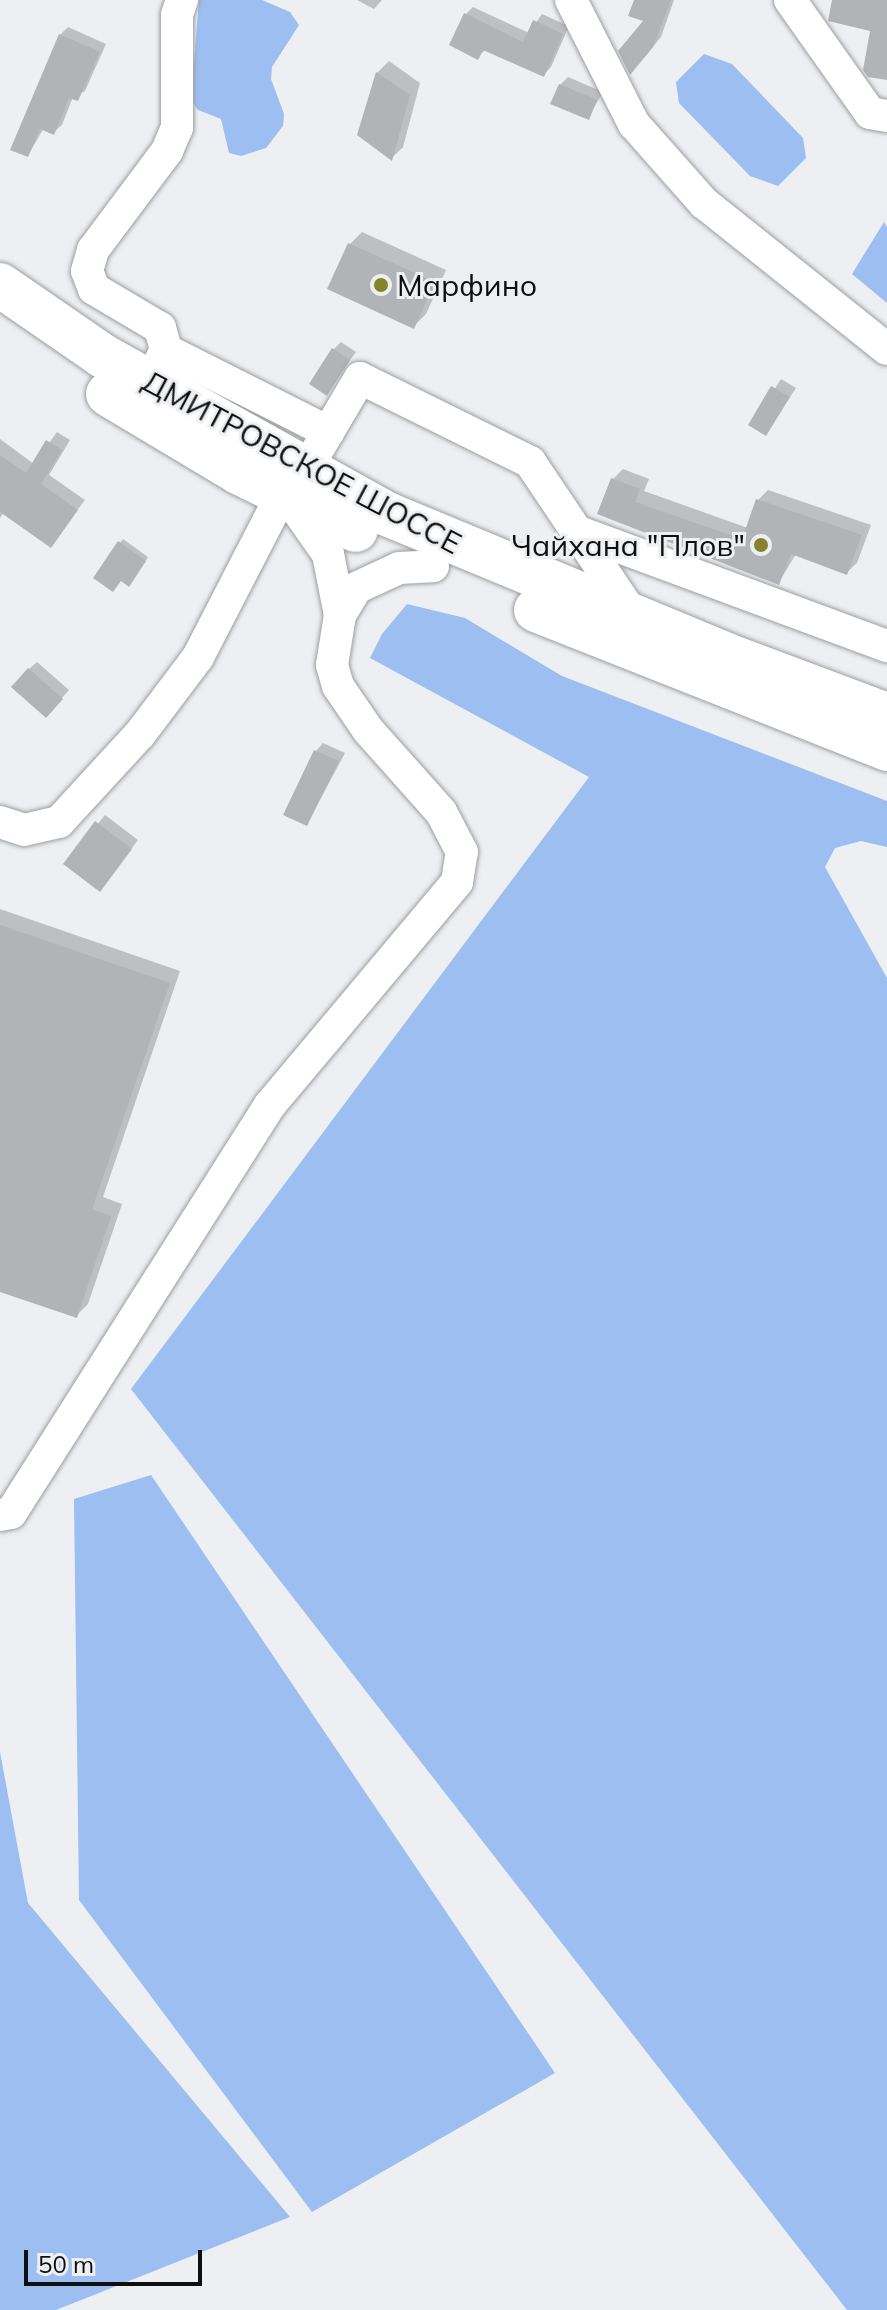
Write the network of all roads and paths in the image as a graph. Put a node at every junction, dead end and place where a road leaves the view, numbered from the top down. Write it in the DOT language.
graph roads {
  1 [pos="182,0"];
  2 [pos="571,0"];
  3 [pos="790,0"];
  4 [pos="881,122"];
  5 [pos="0,285"];
  6 [pos="0,321"];
  7 [pos="887,349"];
  8 [pos="157,366"];
  9 [pos="328,432"];
  10 [pos="292,487"];
  11 [pos="576,531"];
  12 [pos="433,566"];
  13 [pos="340,615"];
  14 [pos="635,618"];
  15 [pos="887,646"];
  16 [pos="887,715"];
  17 [pos="887,749"];
  18 [pos="0,822"];
  19 [pos="0,1515"];
  1 -- 8 [label="street"];
  2 -- 7 [label="street"];
  3 -- 4 [label="street"];
  5 -- 8 [label="highway, ДМИТРОВСКОЕ ШОССЕ"];
  6 -- 10 [label="highway, ДМИТРОВСКОЕ ШОССЕ"];
  8 -- 9 [label="street"];
  8 -- 10 [label="highway, ДМИТРОВСКОЕ ШОССЕ"];
  9 -- 10 [label="street"];
  9 -- 11 [label="street"];
  10 -- 12 [label="highway, ДМИТРОВСКОЕ ШОССЕ"];
  10 -- 13 [label="street"];
  10 -- 14 [label="highway, ДМИТРОВСКОЕ ШОССЕ"];
  10 -- 18 [label="street"];
  11 -- 14 [label="street"];
  11 -- 15 [label="street"];
  12 -- 13 [label="street"];
  12 -- 17 [label="highway, ДМИТРОВСКОЕ ШОССЕ"];
  13 -- 19 [label="street"];
  14 -- 16 [label="highway, ДМИТРОВСКОЕ ШОССЕ"];
}
